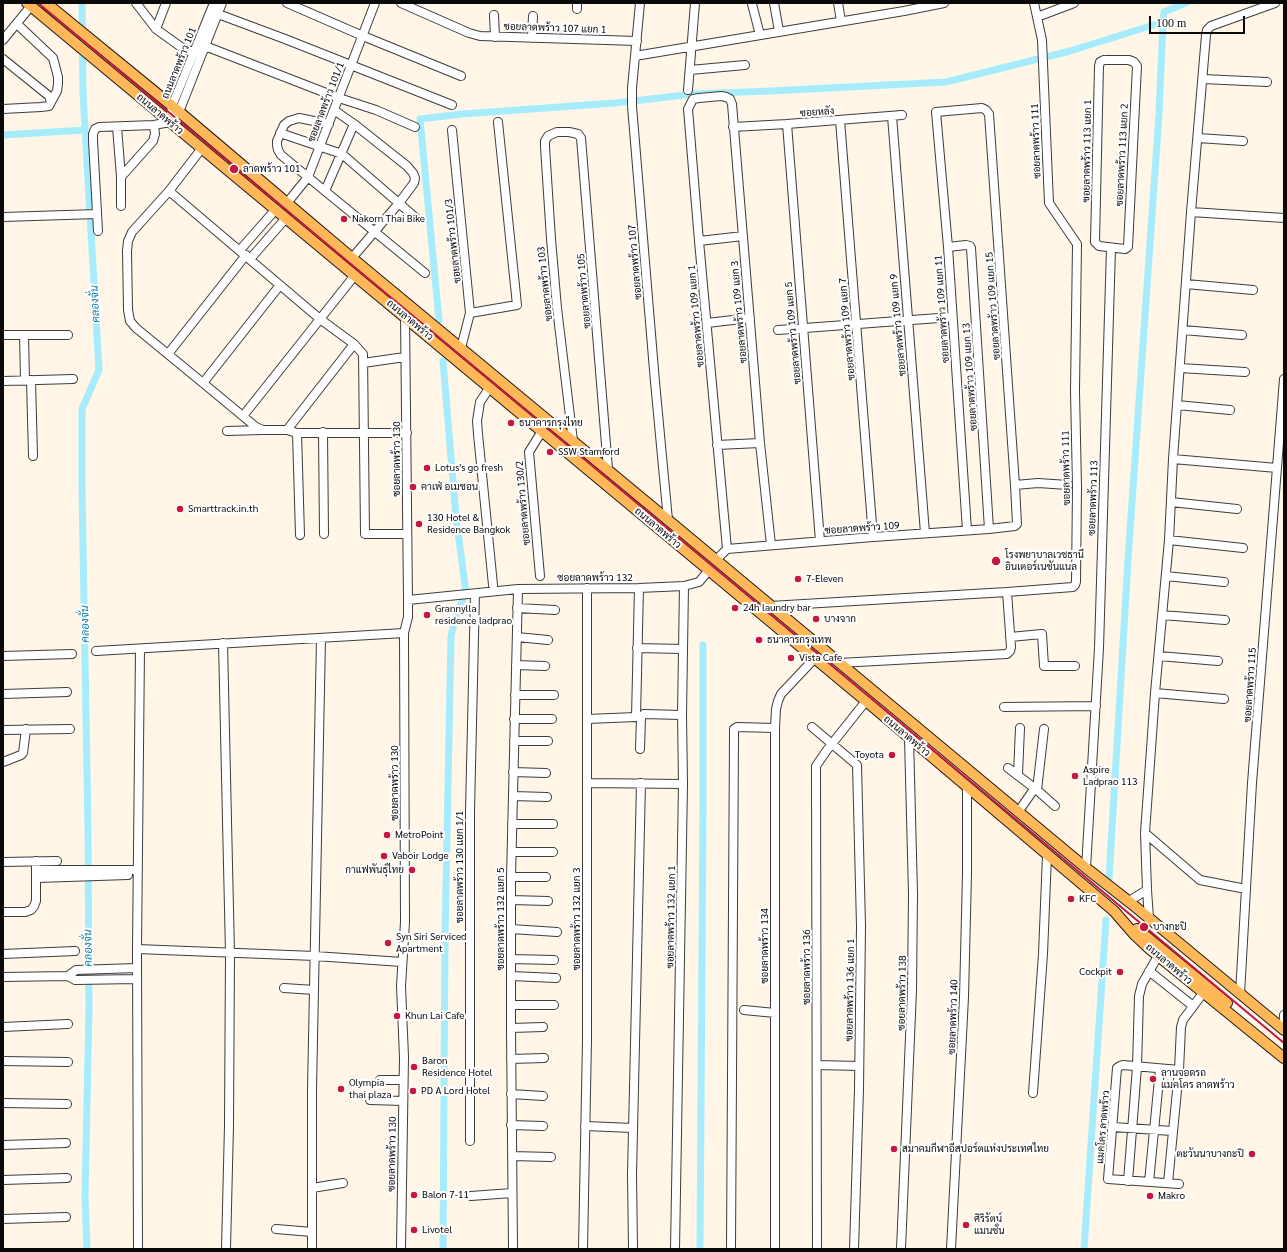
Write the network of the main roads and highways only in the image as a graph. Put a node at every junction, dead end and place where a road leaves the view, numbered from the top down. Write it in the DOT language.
graph roads {
  1 [pos="46,3"];
  2 [pos="29,4"];
  3 [pos="561,431"];
  4 [pos="554,440"];
  5 [pos="573,441"];
  6 [pos="565,450"];
  7 [pos="1095,876"];
  8 [pos="1114,911"];
  9 [pos="1205,984"];
  10 [pos="1284,1032"];
  11 [pos="1284,1051"];
  12 [pos="1284,1058"];
  1 -- 3 [label="main road, ถนนลาดพร้าว"];
  2 -- 4 [label="main road, ถนนลาดพร้าว"];
  3 -- 4 [label="main road"];
  3 -- 5 [label="main road, ถนนลาดพร้าว"];
  4 -- 6 [label="main road, ถนนลาดพร้าว"];
  5 -- 6 [label="main road"];
  5 -- 7 [label="main road, ถนนลาดพร้าว"];
  6 -- 8 [label="main road, ถนนลาดพร้าว"];
  7 -- 9 [label="main road"];
  7 -- 10 [label="main road, ถนนลาดพร้าว"];
  8 -- 9 [label="main road"];
  8 -- 9 [label="main road, ถนนลาดพร้าว"];
  9 -- 10 [label="main road"];
  9 -- 11 [label="main road"];
  9 -- 12 [label="main road, ถนนลาดพร้าว"];
}
